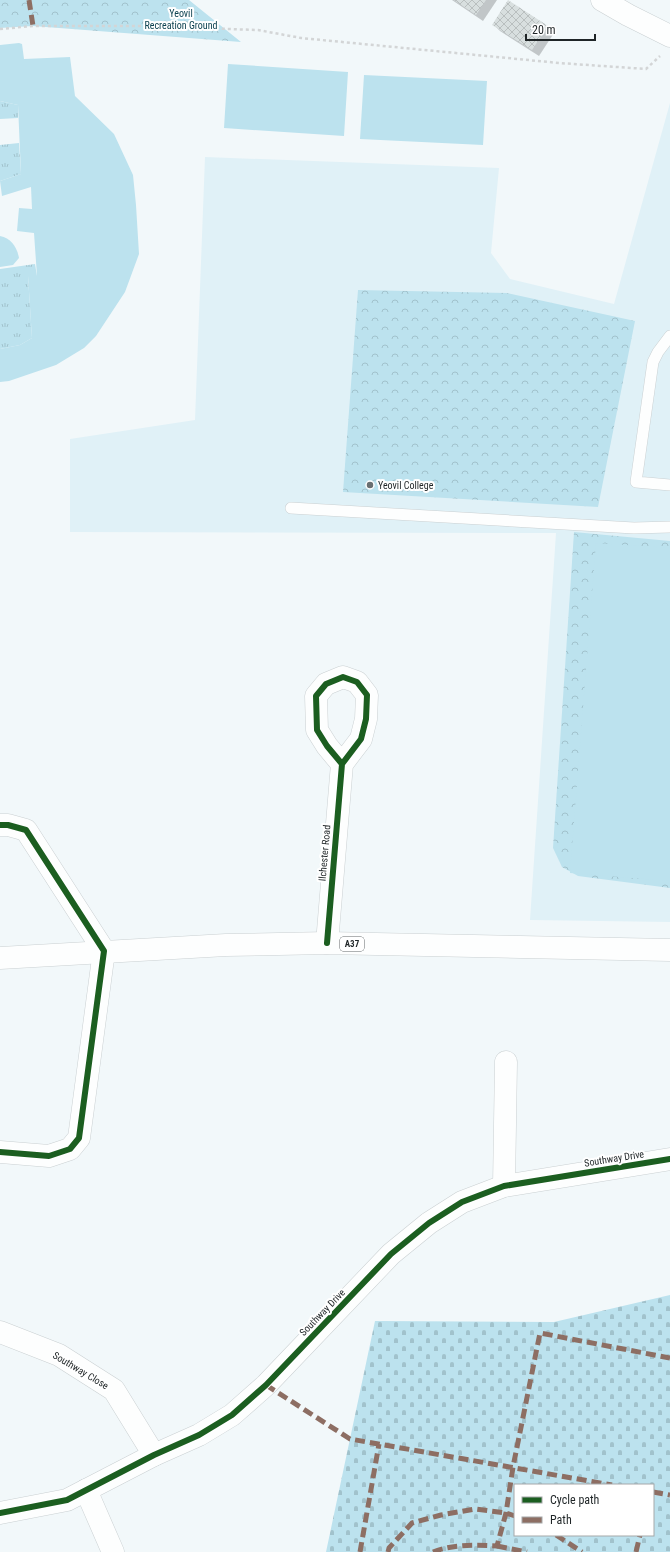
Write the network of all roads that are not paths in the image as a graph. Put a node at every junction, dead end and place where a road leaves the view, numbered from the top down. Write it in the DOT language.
graph roads {
  1 [pos="602,0"];
  2 [pos="665,45"];
  3 [pos="670,336"];
  4 [pos="670,485"];
  5 [pos="291,508"];
  6 [pos="670,527"];
  7 [pos="342,764"];
  8 [pos="0,825"];
  9 [pos="327,943"];
  10 [pos="670,950"];
  11 [pos="104,952"];
  12 [pos="0,958"];
  13 [pos="506,1062"];
  14 [pos="0,1152"];
  15 [pos="670,1159"];
  16 [pos="504,1186"];
  17 [pos="0,1332"];
  18 [pos="154,1455"];
  19 [pos="86,1490"];
  20 [pos="0,1513"];
  21 [pos="113,1552"];
  1 -- 2 [label="main road"];
  3 -- 4 [label="lane"];
  5 -- 6 [label="lane"];
  7 -- 9 [label="main road, Ilchester Road"];
  8 -- 11 [label="main road"];
  9 -- 10 [label="main road, A37"];
  9 -- 11 [label="main road, A37"];
  11 -- 12 [label="main road, A37"];
  11 -- 14 [label="main road"];
  13 -- 16 [label="main road"];
  15 -- 16 [label="main road, Southway Drive"];
  16 -- 18 [label="main road, Southway Drive"];
  17 -- 18 [label="main road, Southway Close"];
  18 -- 19 [label="main road, Southway Drive"];
  19 -- 20 [label="main road, Southway Drive"];
  19 -- 21 [label="main road"];
}
